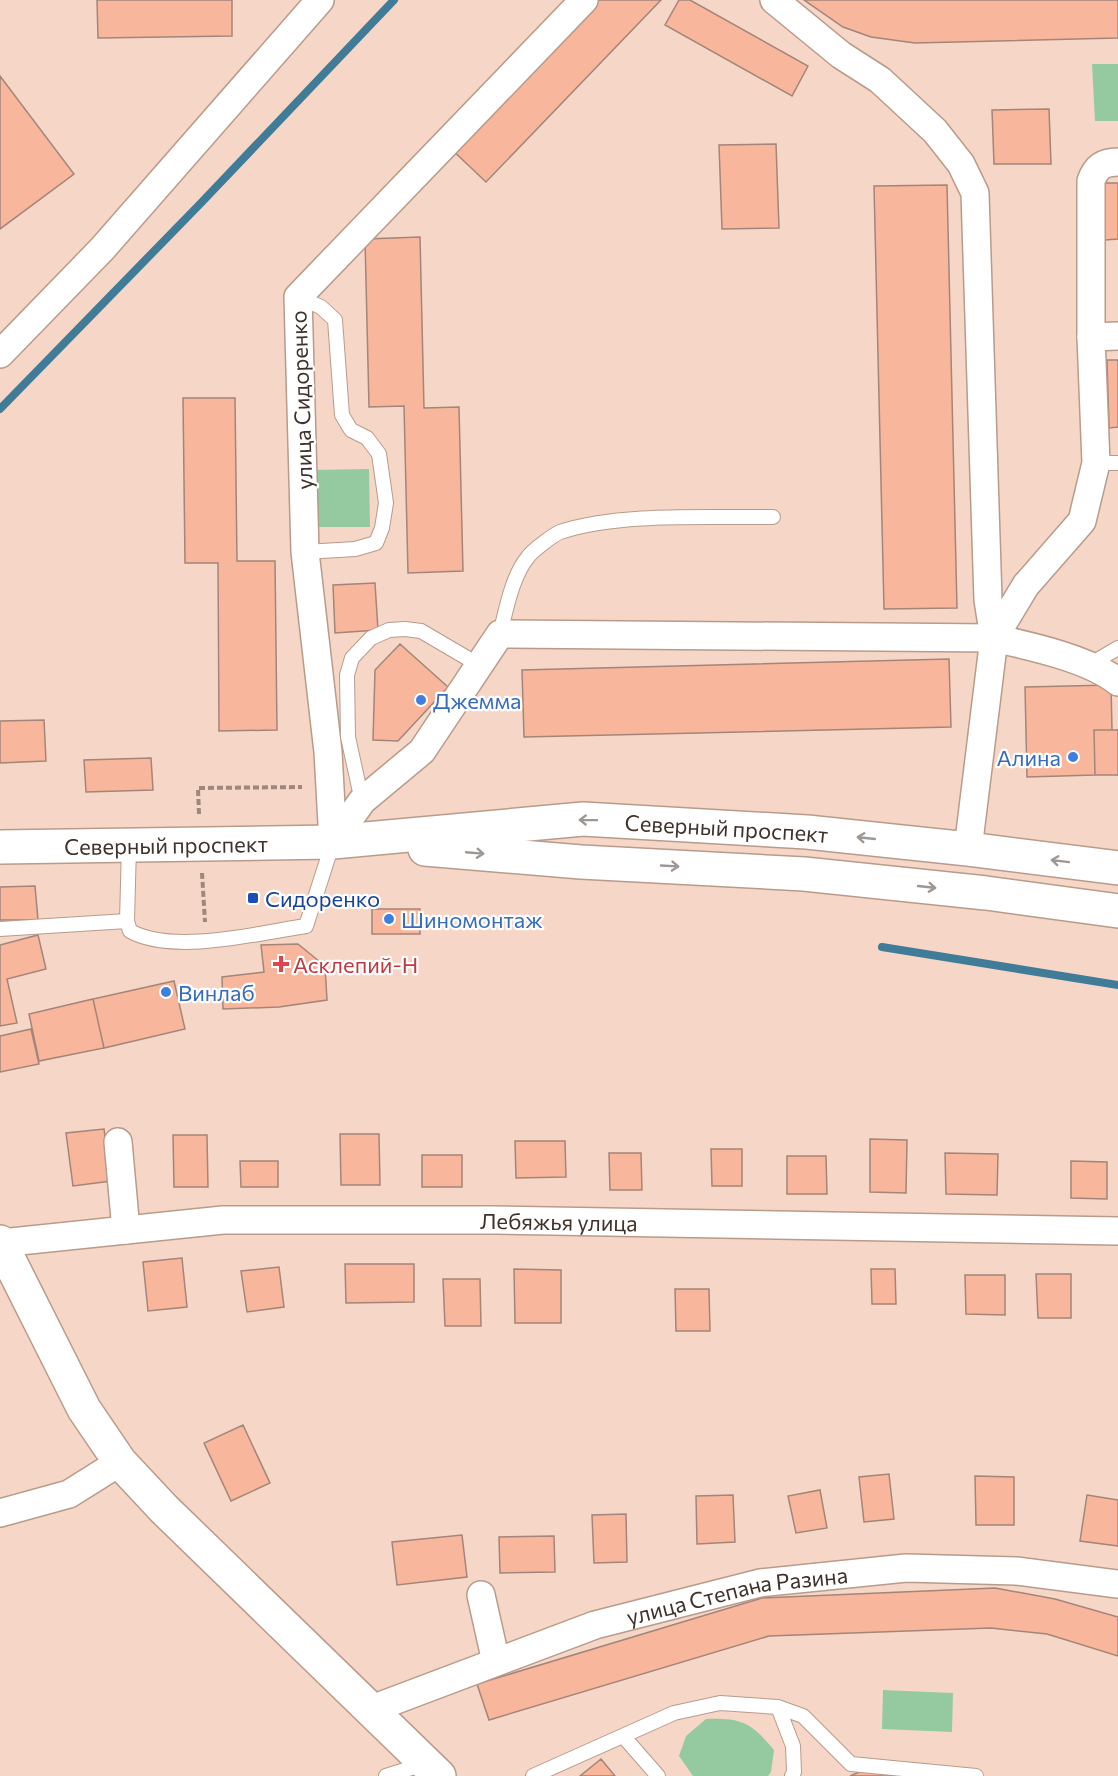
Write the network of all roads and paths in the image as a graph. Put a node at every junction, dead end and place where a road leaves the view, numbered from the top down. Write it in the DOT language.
graph roads {
  1 [pos="320,0"];
  2 [pos="584,0"];
  3 [pos="774,0"];
  4 [pos="1118,162"];
  5 [pos="298,297"];
  6 [pos="1118,336"];
  7 [pos="1091,337"];
  8 [pos="0,354"];
  9 [pos="1107,463"];
  10 [pos="773,518"];
  11 [pos="305,552"];
  12 [pos="500,634"];
  13 [pos="994,638"];
  14 [pos="1118,648"];
  15 [pos="479,665"];
  16 [pos="1087,666"];
  17 [pos="1118,682"];
  18 [pos="362,801"];
  19 [pos="333,842"];
  20 [pos="129,845"];
  21 [pos="0,847"];
  22 [pos="968,849"];
  23 [pos="1118,868"];
  24 [pos="1118,911"];
  25 [pos="127,921"];
  26 [pos="0,929"];
  27 [pos="118,1142"];
  28 [pos="126,1230"];
  29 [pos="1118,1231"];
  30 [pos="0,1242"];
  31 [pos="120,1462"];
  32 [pos="0,1513"];
  33 [pos="1118,1584"];
  34 [pos="481,1595"];
  35 [pos="496,1662"];
  36 [pos="778,1707"];
  37 [pos="372,1709"];
  38 [pos="624,1737"];
  39 [pos="432,1770"];
  40 [pos="386,1776"];
  41 [pos="533,1776"];
  42 [pos="658,1776"];
  43 [pos="792,1776"];
  44 [pos="976,1776"];
  1 -- 8 [label="street"];
  2 -- 5 [label="street, улица Сидоренко"];
  3 -- 13 [label="street"];
  4 -- 7 [label="street"];
  5 -- 11 [label="street, улица Сидоренко"];
  5 -- 11 [label="lane"];
  6 -- 7 [label="street"];
  7 -- 9 [label="street"];
  9 -- 13 [label="street"];
  10 -- 12 [label="lane"];
  11 -- 19 [label="street, улица Сидоренко"];
  12 -- 13 [label="street"];
  12 -- 15 [label="street"];
  13 -- 16 [label="street"];
  13 -- 22 [label="street"];
  14 -- 16 [label="lane"];
  15 -- 18 [label="street"];
  15 -- 18 [label="lane"];
  16 -- 17 [label="street"];
  18 -- 19 [label="street"];
  19 -- 20 [label="main road, Северный проспект"];
  22 -- 19 [label="main road, Северный проспект, one-way"];
  19 -- 24 [label="main road, Северный проспект, one-way"];
  19 -- 25 [label="lane"];
  20 -- 21 [label="main road, Северный проспект"];
  20 -- 25 [label="lane"];
  23 -- 22 [label="main road, Северный проспект, one-way"];
  25 -- 26 [label="lane"];
  27 -- 28 [label="street"];
  28 -- 29 [label="street, Лебяжья улица"];
  28 -- 30 [label="street, Лебяжья улица"];
  30 -- 31 [label="main road"];
  31 -- 32 [label="street"];
  31 -- 37 [label="main road"];
  33 -- 35 [label="street, улица Степана Разина"];
  34 -- 35 [label="street"];
  35 -- 37 [label="street, улица Степана Разина"];
  36 -- 38 [label="lane"];
  36 -- 43 [label="lane"];
  36 -- 44 [label="lane"];
  37 -- 39 [label="main road"];
  38 -- 41 [label="lane"];
  38 -- 42 [label="lane"];
  39 -- 40 [label="lane"];
}
